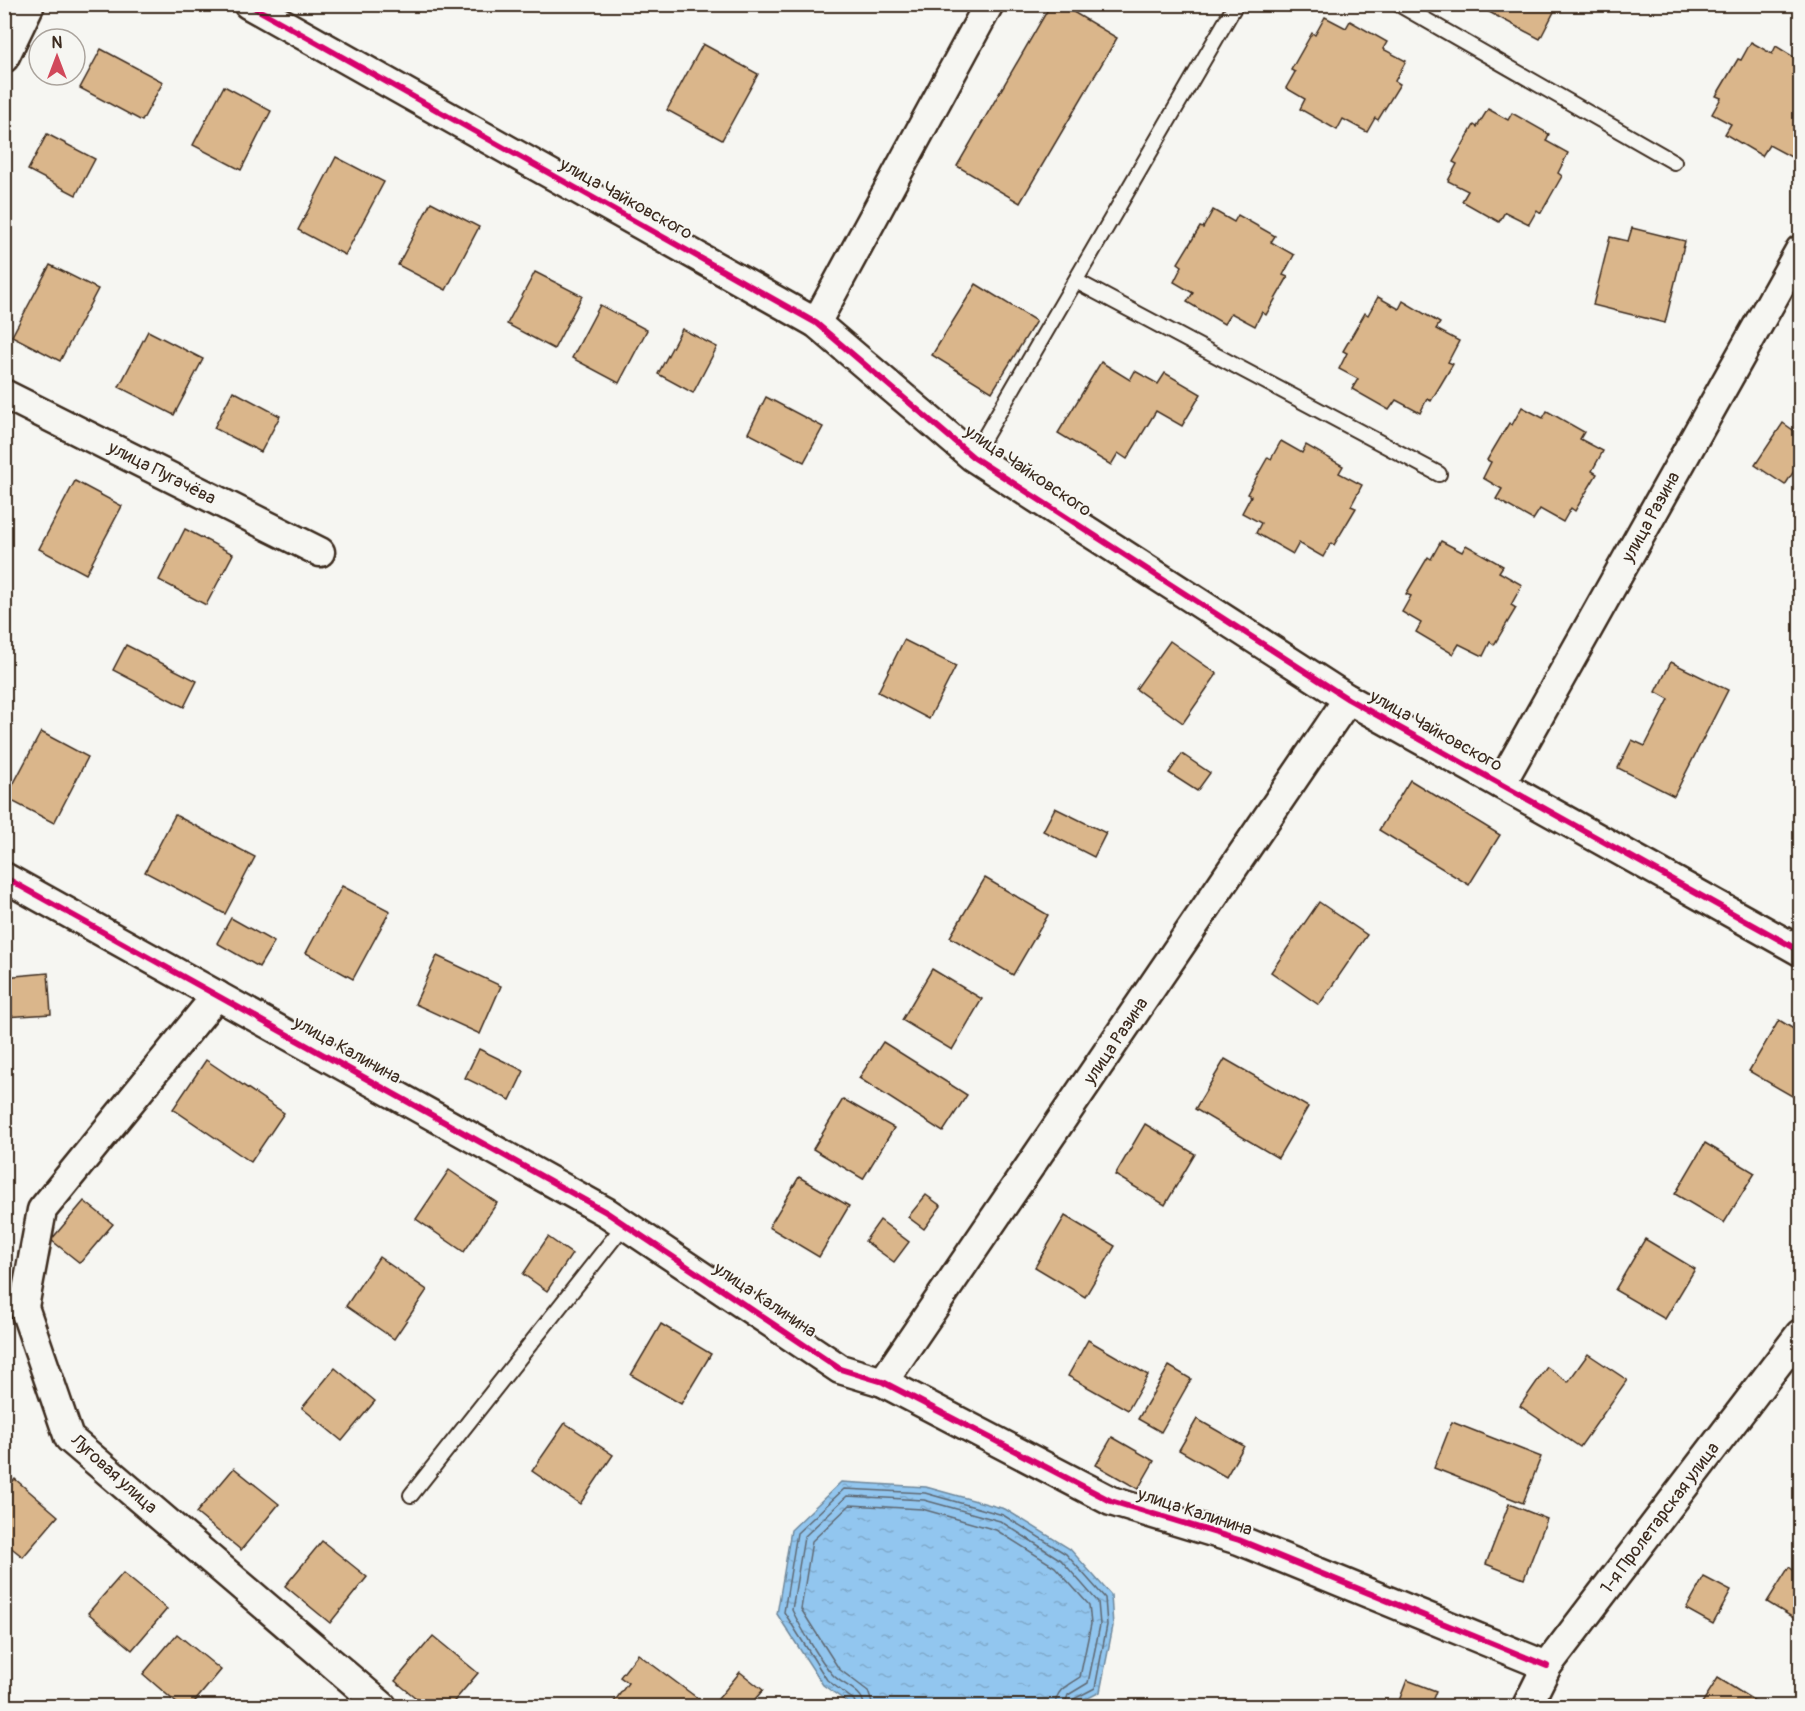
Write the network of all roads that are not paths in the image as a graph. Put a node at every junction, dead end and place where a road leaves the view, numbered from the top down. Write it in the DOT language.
graph roads {
  1 [pos="30,4"];
  2 [pos="248,4"];
  3 [pos="989,4"];
  4 [pos="1236,4"];
  5 [pos="1398,4"];
  6 [pos="4,58"];
  7 [pos="1674,162"];
  8 [pos="1800,250"];
  9 [pos="1077,281"];
  10 [pos="816,323"];
  11 [pos="4,394"];
  12 [pos="973,457"];
  13 [pos="1439,474"];
  14 [pos="320,552"];
  15 [pos="1348,699"];
  16 [pos="1501,784"];
  17 [pos="4,877"];
  18 [pos="1800,951"];
  19 [pos="217,995"];
  20 [pos="625,1224"];
  21 [pos="1800,1334"];
  22 [pos="883,1382"];
  23 [pos="411,1495"];
  24 [pos="1547,1666"];
  25 [pos="382,1707"];
  26 [pos="1527,1707"];
  1 -- 6 [label="street"];
  2 -- 10 [label="street, улица Чайковского"];
  3 -- 10 [label="street"];
  4 -- 9 [label="lane"];
  5 -- 7 [label="lane"];
  8 -- 16 [label="street, улица Разина"];
  9 -- 12 [label="lane"];
  9 -- 13 [label="lane"];
  10 -- 12 [label="street, улица Чайковского"];
  11 -- 14 [label="street, улица Пугачёва"];
  12 -- 15 [label="street, улица Чайковского"];
  15 -- 16 [label="street, улица Чайковского"];
  15 -- 22 [label="street, улица Разина"];
  16 -- 18 [label="street, улица Чайковского"];
  17 -- 19 [label="street, улица Калинина"];
  19 -- 20 [label="street, улица Калинина"];
  19 -- 25 [label="street, Луговая улица"];
  20 -- 22 [label="street, улица Калинина"];
  20 -- 23 [label="lane"];
  21 -- 24 [label="street, 1-я Пролетарская улица"];
  22 -- 24 [label="street, улица Калинина"];
  24 -- 26 [label="street, 1-я Пролетарская улица"];
}
